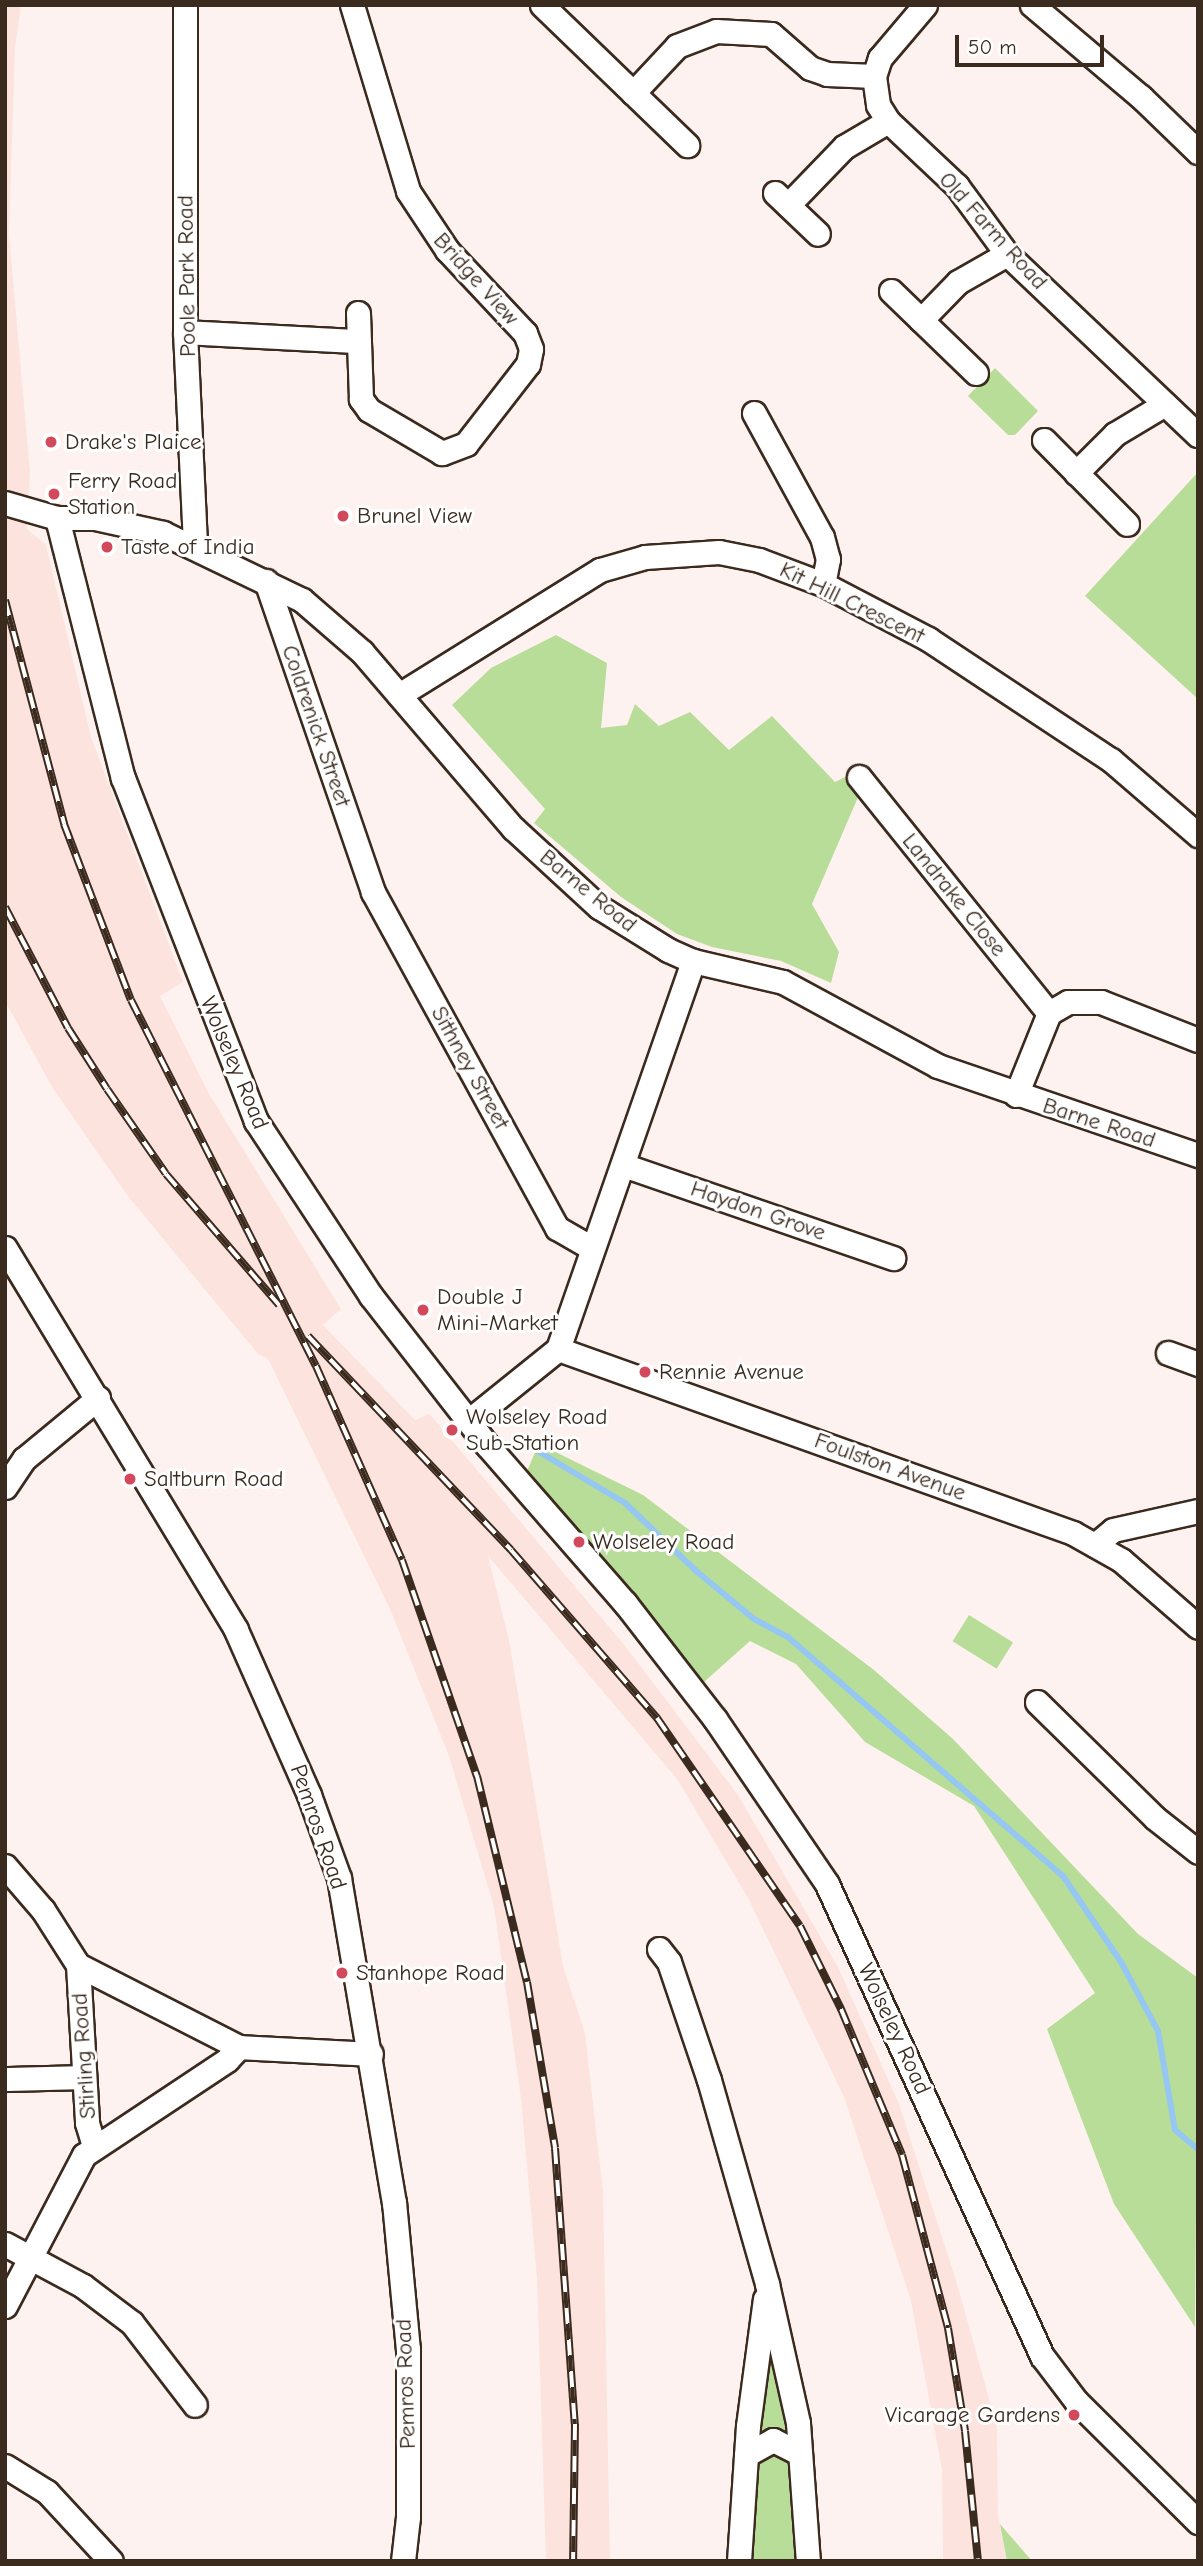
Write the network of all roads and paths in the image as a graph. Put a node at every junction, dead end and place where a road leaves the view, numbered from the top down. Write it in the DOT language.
graph roads {
  1 [pos="185,5"];
  2 [pos="352,5"];
  3 [pos="542,5"];
  4 [pos="925,5"];
  5 [pos="1032,5"];
  6 [pos="874,76"];
  7 [pos="633,93"];
  8 [pos="888,121"];
  9 [pos="687,145"];
  10 [pos="1198,152"];
  11 [pos="818,234"];
  12 [pos="1007,254"];
  13 [pos="891,291"];
  14 [pos="358,313"];
  15 [pos="921,320"];
  16 [pos="185,332"];
  17 [pos="358,341"];
  18 [pos="976,373"];
  19 [pos="1165,404"];
  20 [pos="754,413"];
  21 [pos="1198,435"];
  22 [pos="1044,440"];
  23 [pos="1076,473"];
  24 [pos="5,503"];
  25 [pos="57,518"];
  26 [pos="1127,524"];
  27 [pos="195,547"];
  28 [pos="266,581"];
  29 [pos="823,584"];
  30 [pos="399,695"];
  31 [pos="859,777"];
  32 [pos="1198,835"];
  33 [pos="365,872"];
  34 [pos="693,961"];
  35 [pos="1049,1013"];
  36 [pos="1198,1040"];
  37 [pos="1016,1095"];
  38 [pos="1198,1155"];
  39 [pos="623,1165"];
  40 [pos="5,1248"];
  41 [pos="591,1248"];
  42 [pos="893,1258"];
  43 [pos="558,1349"];
  44 [pos="1168,1353"];
  45 [pos="1198,1364"];
  46 [pos="98,1398"];
  47 [pos="471,1419"];
  48 [pos="5,1487"];
  49 [pos="1198,1511"];
  50 [pos="1095,1545"];
  51 [pos="1198,1627"];
  52 [pos="1037,1702"];
  53 [pos="1198,1852"];
  54 [pos="5,1866"];
  55 [pos="659,1949"];
  56 [pos="78,1965"];
  57 [pos="239,2047"];
  58 [pos="371,2054"];
  59 [pos="84,2077"];
  60 [pos="5,2079"];
  61 [pos="94,2146"];
  62 [pos="5,2244"];
  63 [pos="31,2258"];
  64 [pos="767,2284"];
  65 [pos="5,2306"];
  66 [pos="195,2405"];
  67 [pos="800,2454"];
  68 [pos="746,2455"];
  69 [pos="5,2466"];
  70 [pos="1198,2522"];
  71 [pos="111,2561"];
  72 [pos="403,2561"];
  73 [pos="739,2561"];
  74 [pos="808,2561"];
  1 -- 16 [label="street, Poole Park Road"];
  2 -- 17 [label="street, Bridge View"];
  3 -- 7 [label="street"];
  4 -- 6 [label="street"];
  5 -- 10 [label="street"];
  6 -- 7 [label="street"];
  6 -- 8 [label="street, Old Farm Road"];
  7 -- 9 [label="street"];
  8 -- 11 [label="street"];
  8 -- 12 [label="street, Old Farm Road"];
  12 -- 15 [label="street"];
  12 -- 19 [label="street, Old Farm Road"];
  13 -- 15 [label="street"];
  14 -- 17 [label="street, Bridge View"];
  15 -- 18 [label="street"];
  16 -- 17 [label="street"];
  16 -- 27 [label="street, Poole Park Road"];
  19 -- 21 [label="street, Old Farm Road"];
  19 -- 23 [label="street"];
  20 -- 29 [label="street"];
  22 -- 23 [label="street"];
  23 -- 26 [label="street"];
  24 -- 25 [label="street"];
  25 -- 27 [label="street, Barne Road"];
  25 -- 47 [label="street, Wolseley Road"];
  27 -- 28 [label="street, Barne Road"];
  28 -- 30 [label="street, Barne Road"];
  28 -- 33 [label="street, Coldrenick Street"];
  29 -- 30 [label="street, Kit Hill Crescent"];
  29 -- 32 [label="street, Kit Hill Crescent"];
  30 -- 34 [label="street, Barne Road"];
  31 -- 35 [label="street, Landrake Close"];
  33 -- 41 [label="street, Sithney Street"];
  34 -- 37 [label="street, Barne Road"];
  34 -- 39 [label="street"];
  35 -- 36 [label="street"];
  35 -- 37 [label="street"];
  37 -- 38 [label="street, Barne Road"];
  39 -- 41 [label="street"];
  39 -- 42 [label="street, Haydon Grove"];
  40 -- 46 [label="street, Pemros Road"];
  41 -- 43 [label="street"];
  43 -- 47 [label="street"];
  43 -- 50 [label="street, Foulston Avenue"];
  44 -- 45 [label="street"];
  46 -- 48 [label="street"];
  46 -- 58 [label="street, Pemros Road"];
  47 -- 70 [label="street, Wolseley Road"];
  49 -- 50 [label="street"];
  50 -- 51 [label="street, Foulston Avenue"];
  52 -- 53 [label="street"];
  54 -- 56 [label="street, Stirling Road"];
  55 -- 64 [label="street"];
  56 -- 57 [label="street, Stirling Road"];
  56 -- 59 [label="street, Stirling Road"];
  57 -- 58 [label="street"];
  57 -- 61 [label="street"];
  58 -- 72 [label="street, Pemros Road"];
  59 -- 60 [label="street"];
  59 -- 61 [label="street, Stirling Road"];
  61 -- 63 [label="street"];
  62 -- 63 [label="street"];
  63 -- 65 [label="street"];
  63 -- 66 [label="street"];
  64 -- 67 [label="street"];
  64 -- 68 [label="street"];
  67 -- 68 [label="street"];
  67 -- 74 [label="street"];
  68 -- 73 [label="street"];
  69 -- 71 [label="street"];
}
